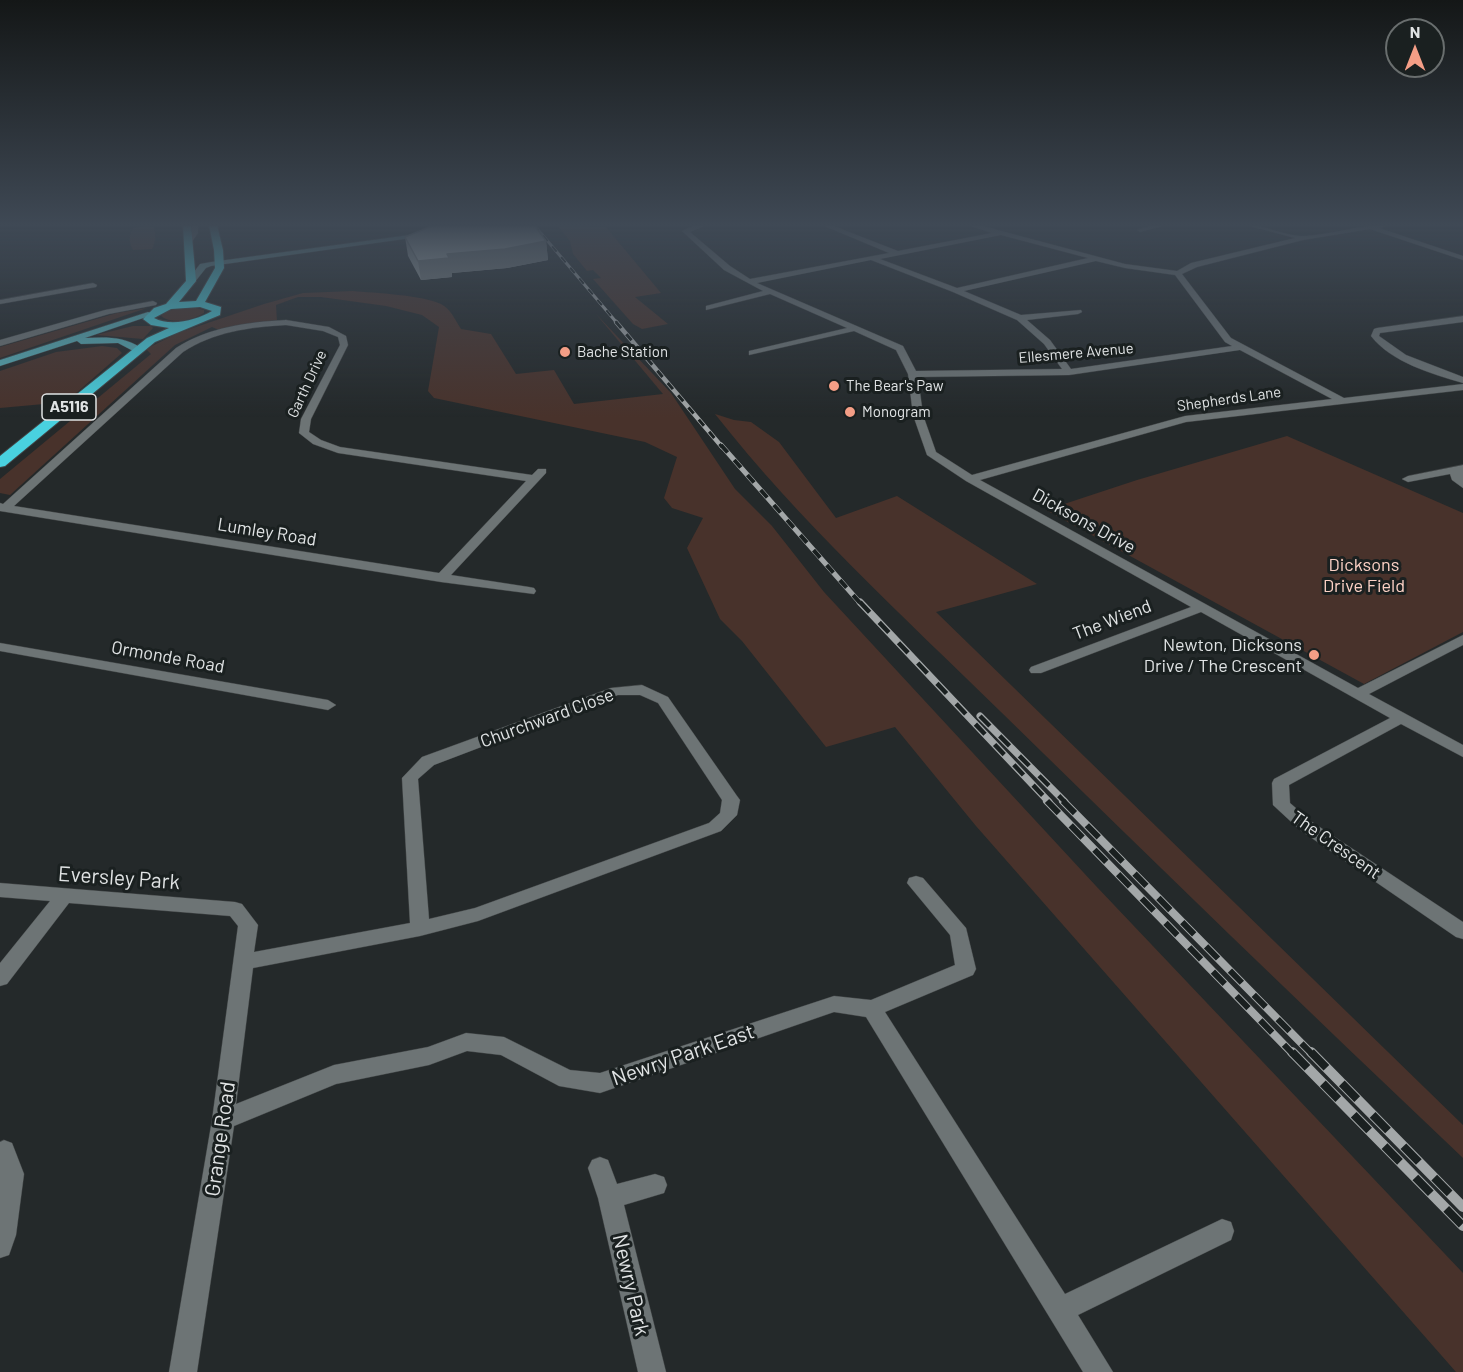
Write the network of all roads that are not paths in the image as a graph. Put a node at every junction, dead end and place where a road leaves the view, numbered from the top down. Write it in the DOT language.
graph roads {
  1 [pos="71,289"];
  2 [pos="185,289"];
  3 [pos="207,289"];
  4 [pos="762,289"];
  5 [pos="960,289"];
  6 [pos="1190,289"];
  7 [pos="956,290"];
  8 [pos="768,292"];
  9 [pos="0,302"];
  10 [pos="153,303"];
  11 [pos="200,304"];
  12 [pos="170,306"];
  13 [pos="709,308"];
  14 [pos="1078,312"];
  15 [pos="151,318"];
  16 [pos="1020,318"];
  17 [pos="1463,319"];
  18 [pos="189,323"];
  19 [pos="162,324"];
  20 [pos="856,328"];
  21 [pos="151,340"];
  22 [pos="70,341"];
  23 [pos="0,343"];
  24 [pos="1241,347"];
  25 [pos="743,348"];
  26 [pos="138,350"];
  27 [pos="752,353"];
  28 [pos="762,358"];
  29 [pos="0,363"];
  30 [pos="1069,372"];
  31 [pos="913,375"];
  32 [pos="1463,380"];
  33 [pos="1460,389"];
  34 [pos="1341,400"];
  35 [pos="0,463"];
  36 [pos="1460,468"];
  37 [pos="970,479"];
  38 [pos="1408,479"];
  39 [pos="1463,485"];
  40 [pos="3,507"];
  41 [pos="441,578"];
  42 [pos="529,591"];
  43 [pos="1202,607"];
  44 [pos="1463,639"];
  45 [pos="0,647"];
  46 [pos="1036,670"];
  47 [pos="1359,693"];
  48 [pos="328,705"];
  49 [pos="1401,718"];
  50 [pos="1463,752"];
  51 [pos="916,883"];
  52 [pos="0,890"];
  53 [pos="64,896"];
  54 [pos="235,909"];
  55 [pos="420,928"];
  56 [pos="1463,932"];
  57 [pos="244,962"];
  58 [pos="0,978"];
  59 [pos="872,1009"];
  60 [pos="223,1120"];
  61 [pos="4,1151"];
  62 [pos="600,1168"];
  63 [pos="655,1185"];
  64 [pos="610,1198"];
  65 [pos="1222,1231"];
  66 [pos="0,1246"];
  67 [pos="1062,1309"];
  68 [pos="183,1372"];
  69 [pos="652,1372"];
  70 [pos="1099,1372"];
  1 -- 9 [label="street"];
  2 -- 12 [label="highway"];
  3 -- 11 [label="highway"];
  4 -- 8 [label="street, Dicksons Drive"];
  5 -- 7 [label="street"];
  6 -- 24 [label="street"];
  7 -- 16 [label="street"];
  8 -- 13 [label="street"];
  8 -- 20 [label="street, Dicksons Drive"];
  10 -- 23 [label="street"];
  11 -- 12 [label="highway"];
  11 -- 18 [label="highway, A5116"];
  12 -- 15 [label="highway"];
  14 -- 16 [label="street"];
  15 -- 19 [label="highway, A5116"];
  15 -- 22 [label="main road"];
  16 -- 30 [label="street"];
  17 -- 32 [label="street"];
  18 -- 19 [label="highway, A5116"];
  18 -- 21 [label="highway, A5116"];
  19 -- 21 [label="highway, A5116"];
  20 -- 27 [label="street"];
  20 -- 31 [label="street, Dicksons Drive"];
  21 -- 26 [label="highway, A5116"];
  22 -- 26 [label="main road"];
  22 -- 29 [label="main road"];
  24 -- 30 [label="street, Ellesmere Avenue"];
  24 -- 34 [label="street"];
  25 -- 27 [label="street"];
  26 -- 35 [label="highway, A5116"];
  27 -- 28 [label="street"];
  30 -- 31 [label="street, Ellesmere Avenue"];
  31 -- 37 [label="street, Dicksons Drive"];
  33 -- 34 [label="street, Shepherds Lane"];
  34 -- 37 [label="street, Shepherds Lane"];
  36 -- 38 [label="street"];
  36 -- 39 [label="street"];
  37 -- 43 [label="street, Dicksons Drive"];
  40 -- 41 [label="street, Lumley Road"];
  40 -- 41 [label="street, Garth Drive"];
  41 -- 42 [label="street, Lumley Road"];
  43 -- 46 [label="street, The Wiend"];
  43 -- 47 [label="street, Dicksons Drive"];
  44 -- 47 [label="street"];
  45 -- 48 [label="street, Ormonde Road"];
  47 -- 49 [label="street, Dicksons Drive"];
  49 -- 50 [label="street, Dicksons Drive"];
  49 -- 56 [label="street, The Crescent"];
  51 -- 59 [label="street"];
  52 -- 53 [label="street, Eversley Park"];
  53 -- 54 [label="street, Eversley Park"];
  53 -- 58 [label="street"];
  54 -- 57 [label="street, Grange Road"];
  55 -- 55 [label="street, Churchward Close"];
  55 -- 57 [label="street, Churchward Close"];
  57 -- 60 [label="street, Grange Road"];
  59 -- 60 [label="street, Newry Park East"];
  59 -- 67 [label="street"];
  60 -- 68 [label="street, Grange Road"];
  61 -- 66 [label="street"];
  62 -- 64 [label="street, Newry Park"];
  63 -- 64 [label="street"];
  64 -- 69 [label="street, Newry Park"];
  65 -- 67 [label="street"];
  67 -- 70 [label="street"];
}
